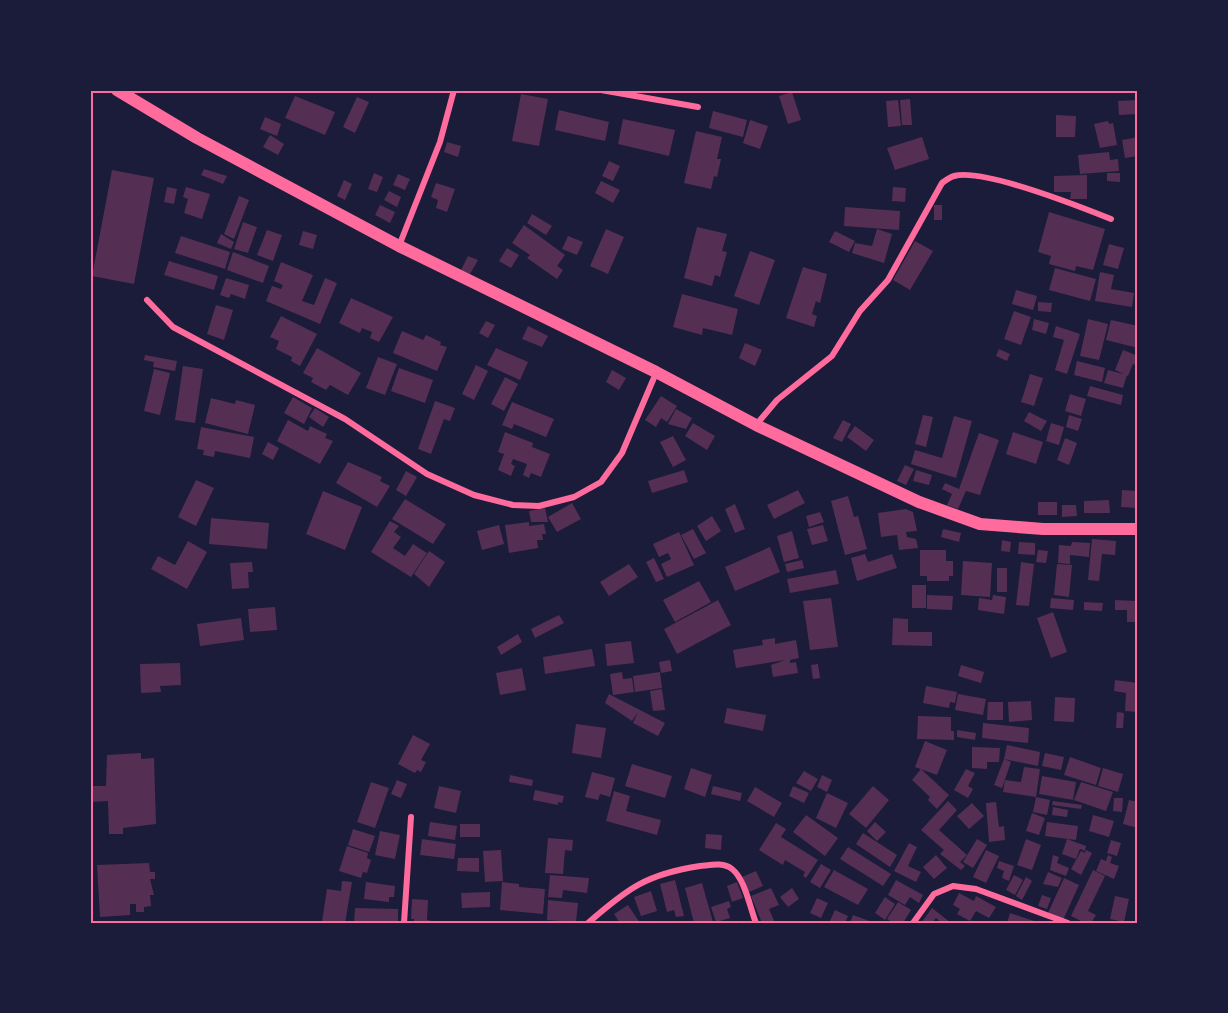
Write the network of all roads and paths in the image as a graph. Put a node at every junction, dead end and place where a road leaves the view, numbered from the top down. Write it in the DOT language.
graph roads {
  1 [pos="117,90"];
  2 [pos="454,90"];
  3 [pos="601,90"];
  4 [pos="698,107"];
  5 [pos="1111,219"];
  6 [pos="399,246"];
  7 [pos="147,300"];
  8 [pos="656,372"];
  9 [pos="756,425"];
  10 [pos="1138,529"];
  11 [pos="411,817"];
  12 [pos="404,923"];
  13 [pos="588,923"];
  14 [pos="756,923"];
  15 [pos="913,923"];
  16 [pos="1068,923"];
  1 -- 6 [label="main road"];
  2 -- 6 [label="street"];
  3 -- 4 [label="street"];
  5 -- 9 [label="street"];
  6 -- 8 [label="main road"];
  7 -- 8 [label="street"];
  8 -- 9 [label="main road"];
  9 -- 10 [label="main road"];
  11 -- 12 [label="street"];
  13 -- 14 [label="street"];
  15 -- 16 [label="street"];
}
